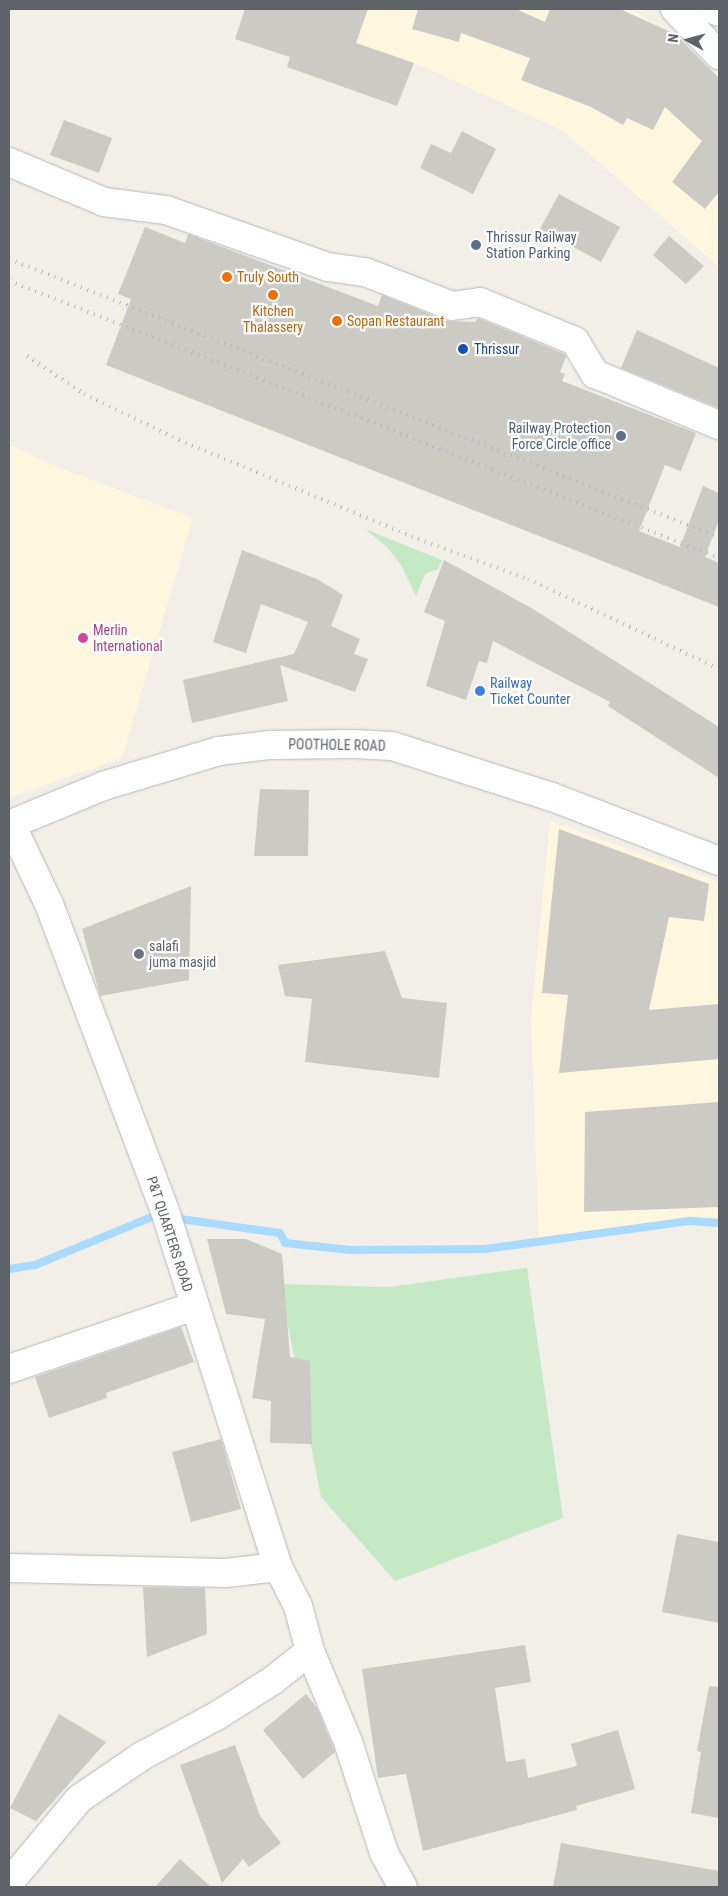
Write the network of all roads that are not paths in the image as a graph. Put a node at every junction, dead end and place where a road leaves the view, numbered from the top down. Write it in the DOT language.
graph roads {
  1 [pos="674,9"];
  2 [pos="710,9"];
  3 [pos="719,12"];
  4 [pos="719,55"];
  5 [pos="9,162"];
  6 [pos="719,425"];
  7 [pos="10,825"];
  8 [pos="719,861"];
  9 [pos="194,1306"];
  10 [pos="9,1369"];
  11 [pos="278,1567"];
  12 [pos="9,1568"];
  13 [pos="310,1651"];
  14 [pos="9,1883"];
  15 [pos="403,1887"];
  1 -- 4 [label="street"];
  2 -- 3 [label="street"];
  5 -- 6 [label="street"];
  7 -- 8 [label="street, POOTHOLE ROAD"];
  7 -- 9 [label="street, P&T QUARTERS ROAD"];
  9 -- 10 [label="street"];
  9 -- 11 [label="street, P&T QUARTERS ROAD"];
  11 -- 12 [label="street"];
  11 -- 13 [label="street, P&T QUARTERS ROAD"];
  13 -- 14 [label="street"];
  13 -- 15 [label="street, P&T QUARTERS ROAD"];
}
